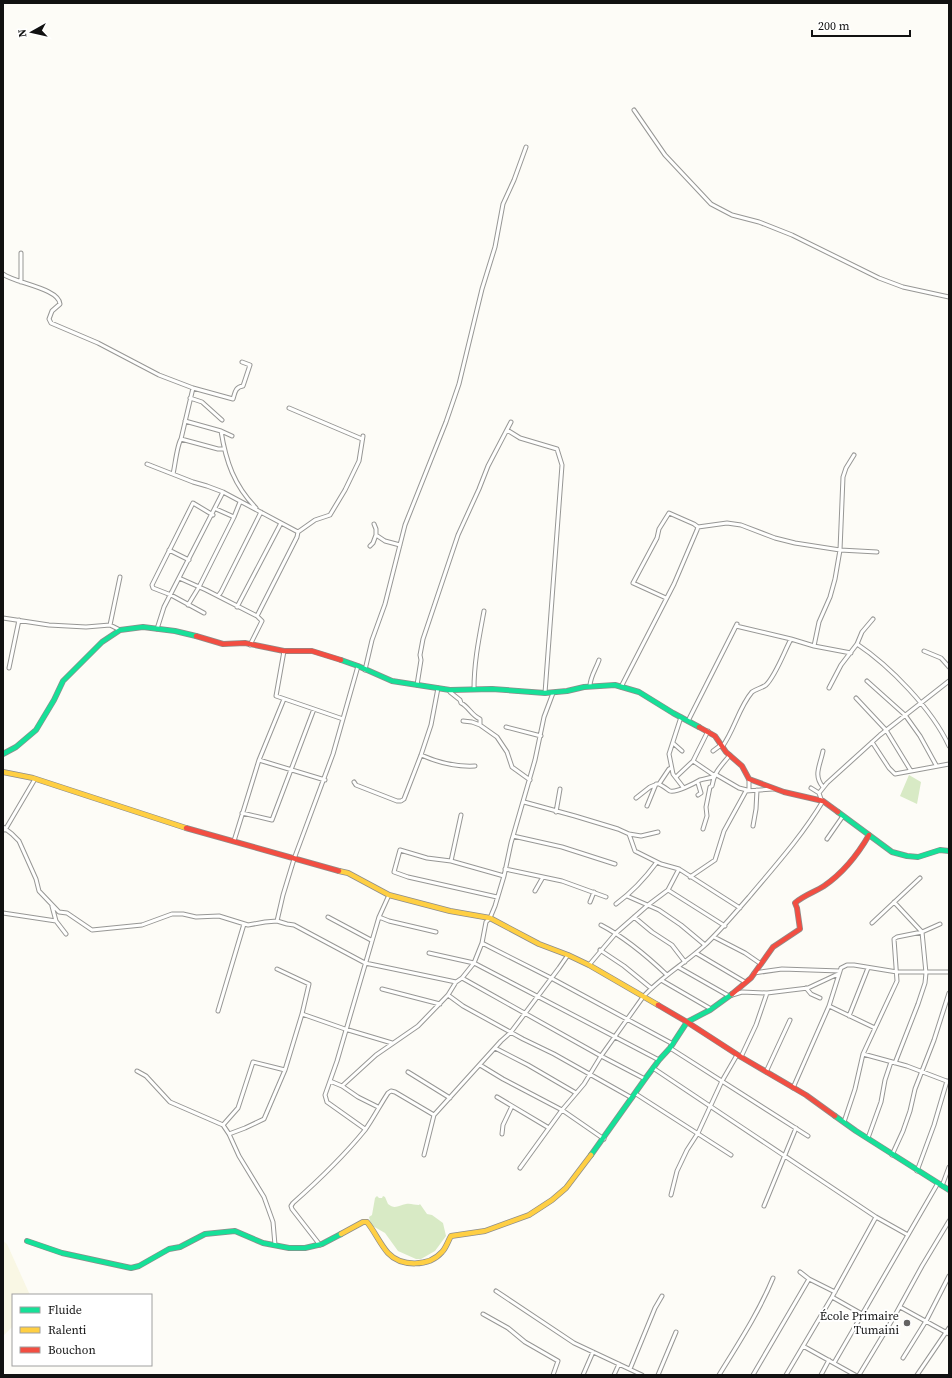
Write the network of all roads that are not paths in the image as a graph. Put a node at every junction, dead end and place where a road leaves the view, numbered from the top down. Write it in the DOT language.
graph roads {
  1 [pos="634,110"];
  2 [pos="526,147"];
  3 [pos="21,253"];
  4 [pos="3,274"];
  5 [pos="21,282"];
  6 [pos="949,297"];
  7 [pos="242,362"];
  8 [pos="193,388"];
  9 [pos="190,398"];
  10 [pos="289,408"];
  11 [pos="222,420"];
  12 [pos="185,421"];
  13 [pos="511,422"];
  14 [pos="507,430"];
  15 [pos="221,431"];
  16 [pos="232,436"];
  17 [pos="181,439"];
  18 [pos="224,449"];
  19 [pos="854,455"];
  20 [pos="147,464"];
  21 [pos="173,474"];
  22 [pos="223,492"];
  23 [pos="240,502"];
  24 [pos="216,509"];
  25 [pos="259,511"];
  26 [pos="213,514"];
  27 [pos="234,517"];
  28 [pos="282,523"];
  29 [pos="374,524"];
  30 [pos="698,527"];
  31 [pos="298,532"];
  32 [pos="376,535"];
  33 [pos="370,546"];
  34 [pos="400,546"];
  35 [pos="169,550"];
  36 [pos="840,550"];
  37 [pos="877,552"];
  38 [pos="189,560"];
  39 [pos="120,577"];
  40 [pos="179,578"];
  41 [pos="199,587"];
  42 [pos="171,595"];
  43 [pos="218,596"];
  44 [pos="666,598"];
  45 [pos="188,605"];
  46 [pos="237,607"];
  47 [pos="484,611"];
  48 [pos="204,613"];
  49 [pos="257,616"];
  50 [pos="3,618"];
  51 [pos="873,619"];
  52 [pos="19,620"];
  53 [pos="110,625"];
  54 [pos="156,629"];
  55 [pos="120,630"];
  56 [pos="791,638"];
  57 [pos="857,644"];
  58 [pos="250,645"];
  59 [pos="814,646"];
  60 [pos="284,651"];
  61 [pos="924,651"];
  62 [pos="851,653"];
  63 [pos="599,660"];
  64 [pos="358,666"];
  65 [pos="949,667"];
  66 [pos="9,668"];
  67 [pos="366,670"];
  68 [pos="867,680"];
  69 [pos="949,682"];
  70 [pos="417,685"];
  71 [pos="590,686"];
  72 [pos="622,687"];
  73 [pos="438,688"];
  74 [pos="829,688"];
  75 [pos="474,689"];
  76 [pos="450,690"];
  77 [pos="553,693"];
  78 [pos="545,694"];
  79 [pos="856,698"];
  80 [pos="284,699"];
  81 [pos="920,703"];
  82 [pos="314,709"];
  83 [pos="905,716"];
  84 [pos="681,717"];
  85 [pos="343,719"];
  86 [pos="688,721"];
  87 [pos="463,722"];
  88 [pos="480,726"];
  89 [pos="506,727"];
  90 [pos="886,730"];
  91 [pos="708,731"];
  92 [pos="541,736"];
  93 [pos="872,742"];
  94 [pos="673,743"];
  95 [pos="721,746"];
  96 [pos="949,746"];
  97 [pos="682,751"];
  98 [pos="713,751"];
  99 [pos="823,751"];
  100 [pos="3,754"];
  101 [pos="421,755"];
  102 [pos="730,755"];
  103 [pos="259,760"];
  104 [pos="693,761"];
  105 [pos="949,764"];
  106 [pos="936,765"];
  107 [pos="475,766"];
  108 [pos="671,768"];
  109 [pos="291,770"];
  110 [pos="911,771"];
  111 [pos="3,772"];
  112 [pos="714,775"];
  113 [pos="676,777"];
  114 [pos="35,779"];
  115 [pos="749,779"];
  116 [pos="325,780"];
  117 [pos="530,780"];
  118 [pos="354,782"];
  119 [pos="698,782"];
  120 [pos="657,784"];
  121 [pos="683,787"];
  122 [pos="823,787"];
  123 [pos="811,788"];
  124 [pos="560,789"];
  125 [pos="776,789"];
  126 [pos="748,790"];
  127 [pos="757,790"];
  128 [pos="819,793"];
  129 [pos="698,795"];
  130 [pos="636,798"];
  131 [pos="823,801"];
  132 [pos="524,802"];
  133 [pos="647,806"];
  134 [pos="556,812"];
  135 [pos="242,813"];
  136 [pos="461,815"];
  137 [pos="843,816"];
  138 [pos="753,826"];
  139 [pos="4,829"];
  140 [pos="703,830"];
  141 [pos="658,832"];
  142 [pos="629,834"];
  143 [pos="513,836"];
  144 [pos="869,836"];
  145 [pos="827,839"];
  146 [pos="234,842"];
  147 [pos="949,850"];
  148 [pos="294,859"];
  149 [pos="451,861"];
  150 [pos="657,862"];
  151 [pos="614,864"];
  152 [pos="505,869"];
  153 [pos="678,870"];
  154 [pos="504,876"];
  155 [pos="542,877"];
  156 [pos="690,877"];
  157 [pos="920,878"];
  158 [pos="668,890"];
  159 [pos="535,891"];
  160 [pos="594,892"];
  161 [pos="389,895"];
  162 [pos="627,896"];
  163 [pos="497,897"];
  164 [pos="606,897"];
  165 [pos="590,902"];
  166 [pos="894,902"];
  167 [pos="51,904"];
  168 [pos="616,904"];
  169 [pos="648,905"];
  170 [pos="740,908"];
  171 [pos="3,914"];
  172 [pos="328,917"];
  173 [pos="379,917"];
  174 [pos="634,917"];
  175 [pos="490,918"];
  176 [pos="56,921"];
  177 [pos="277,921"];
  178 [pos="872,923"];
  179 [pos="244,924"];
  180 [pos="940,924"];
  181 [pos="601,925"];
  182 [pos="725,926"];
  183 [pos="436,932"];
  184 [pos="922,932"];
  185 [pos="616,933"];
  186 [pos="66,934"];
  187 [pos="714,937"];
  188 [pos="371,940"];
  189 [pos="482,943"];
  190 [pos="705,945"];
  191 [pos="600,950"];
  192 [pos="429,953"];
  193 [pos="696,953"];
  194 [pos="568,955"];
  195 [pos="685,962"];
  196 [pos="365,963"];
  197 [pos="474,963"];
  198 [pos="760,964"];
  199 [pos="589,965"];
  200 [pos="678,967"];
  201 [pos="868,968"];
  202 [pos="277,969"];
  203 [pos="839,972"];
  204 [pos="897,972"];
  205 [pos="949,972"];
  206 [pos="754,973"];
  207 [pos="926,973"];
  208 [pos="667,975"];
  209 [pos="462,978"];
  210 [pos="552,978"];
  211 [pos="661,980"];
  212 [pos="456,982"];
  213 [pos="745,982"];
  214 [pos="651,988"];
  215 [pos="806,988"];
  216 [pos="382,989"];
  217 [pos="767,993"];
  218 [pos="949,993"];
  219 [pos="448,995"];
  220 [pos="538,996"];
  221 [pos="729,996"];
  222 [pos="643,997"];
  223 [pos="820,998"];
  224 [pos="440,1004"];
  225 [pos="829,1006"];
  226 [pos="711,1009"];
  227 [pos="218,1011"];
  228 [pos="944,1012"];
  229 [pos="302,1014"];
  230 [pos="525,1014"];
  231 [pos="949,1014"];
  232 [pos="849,1016"];
  233 [pos="628,1019"];
  234 [pos="790,1020"];
  235 [pos="687,1022"];
  236 [pos="875,1028"];
  237 [pos="345,1029"];
  238 [pos="511,1032"];
  239 [pos="615,1037"];
  240 [pos="392,1043"];
  241 [pos="672,1046"];
  242 [pos="495,1048"];
  243 [pos="863,1054"];
  244 [pos="601,1056"];
  245 [pos="739,1056"];
  246 [pos="659,1060"];
  247 [pos="893,1062"];
  248 [pos="480,1065"];
  249 [pos="653,1068"];
  250 [pos="285,1070"];
  251 [pos="137,1071"];
  252 [pos="922,1071"];
  253 [pos="408,1072"];
  254 [pos="766,1072"];
  255 [pos="589,1076"];
  256 [pos="644,1079"];
  257 [pos="330,1081"];
  258 [pos="722,1081"];
  259 [pos="948,1081"];
  260 [pos="342,1086"];
  261 [pos="793,1088"];
  262 [pos="576,1093"];
  263 [pos="636,1094"];
  264 [pos="496,1097"];
  265 [pos="450,1098"];
  266 [pos="632,1098"];
  267 [pos="512,1106"];
  268 [pos="378,1107"];
  269 [pos="711,1107"];
  270 [pos="562,1110"];
  271 [pos="434,1115"];
  272 [pos="844,1122"];
  273 [pos="223,1125"];
  274 [pos="549,1128"];
  275 [pos="796,1128"];
  276 [pos="366,1129"];
  277 [pos="698,1133"];
  278 [pos="229,1134"];
  279 [pos="502,1134"];
  280 [pos="808,1136"];
  281 [pos="868,1138"];
  282 [pos="604,1139"];
  283 [pos="424,1155"];
  284 [pos="732,1155"];
  285 [pos="892,1155"];
  286 [pos="784,1156"];
  287 [pos="949,1167"];
  288 [pos="520,1168"];
  289 [pos="918,1171"];
  290 [pos="940,1184"];
  291 [pos="949,1190"];
  292 [pos="672,1194"];
  293 [pos="764,1206"];
  294 [pos="876,1217"];
  295 [pos="949,1221"];
  296 [pos="908,1235"];
  297 [pos="27,1241"];
  298 [pos="275,1245"];
  299 [pos="320,1245"];
  300 [pos="800,1272"];
  301 [pos="949,1276"];
  302 [pos="774,1278"];
  303 [pos="809,1279"];
  304 [pos="496,1291"];
  305 [pos="835,1292"];
  306 [pos="662,1296"];
  307 [pos="832,1297"];
  308 [pos="900,1307"];
  309 [pos="483,1314"];
  310 [pos="862,1314"];
  311 [pos="926,1321"];
  312 [pos="949,1328"];
  313 [pos="676,1332"];
  314 [pos="948,1333"];
  315 [pos="803,1346"];
  316 [pos="593,1352"];
  317 [pos="903,1358"];
  318 [pos="829,1360"];
  319 [pos="834,1363"];
  320 [pos="619,1364"];
  321 [pos="630,1370"];
  322 [pos="553,1375"];
  323 [pos="583,1375"];
  324 [pos="614,1375"];
  325 [pos="642,1375"];
  326 [pos="658,1375"];
  327 [pos="719,1375"];
  328 [pos="753,1375"];
  329 [pos="786,1375"];
  330 [pos="821,1375"];
  331 [pos="855,1375"];
  332 [pos="859,1375"];
  333 [pos="917,1375"];
  1 -- 6 [label="street"];
  2 -- 34 [label="street"];
  3 -- 5 [label="street"];
  4 -- 5 [label="street"];
  5 -- 8 [label="street"];
  7 -- 8 [label="street"];
  8 -- 9 [label="street"];
  9 -- 11 [label="street"];
  9 -- 12 [label="street"];
  10 -- 31 [label="street"];
  12 -- 15 [label="street"];
  12 -- 17 [label="street"];
  13 -- 14 [label="street"];
  14 -- 70 [label="street"];
  14 -- 78 [label="street"];
  15 -- 16 [label="street"];
  15 -- 18 [label="street"];
  17 -- 18 [label="street"];
  17 -- 21 [label="street"];
  18 -- 25 [label="street"];
  19 -- 36 [label="street"];
  20 -- 21 [label="street"];
  21 -- 22 [label="street"];
  22 -- 23 [label="street"];
  22 -- 24 [label="street"];
  23 -- 25 [label="street"];
  23 -- 27 [label="street"];
  24 -- 26 [label="street"];
  24 -- 27 [label="street"];
  25 -- 28 [label="street"];
  25 -- 43 [label="street"];
  26 -- 35 [label="street"];
  26 -- 38 [label="street"];
  27 -- 41 [label="street"];
  28 -- 31 [label="street"];
  28 -- 46 [label="street"];
  29 -- 32 [label="street"];
  30 -- 36 [label="street"];
  30 -- 44 [label="street"];
  30 -- 44 [label="street"];
  31 -- 49 [label="street"];
  32 -- 33 [label="street"];
  32 -- 34 [label="street"];
  34 -- 67 [label="street"];
  35 -- 38 [label="street"];
  35 -- 42 [label="street"];
  36 -- 37 [label="street"];
  36 -- 59 [label="street"];
  38 -- 40 [label="street"];
  39 -- 53 [label="street"];
  40 -- 41 [label="street"];
  40 -- 42 [label="street"];
  41 -- 43 [label="street"];
  41 -- 45 [label="street"];
  42 -- 45 [label="street"];
  42 -- 54 [label="street"];
  43 -- 46 [label="street"];
  44 -- 72 [label="street"];
  45 -- 48 [label="street"];
  46 -- 49 [label="street"];
  47 -- 75 [label="street"];
  49 -- 58 [label="street"];
  50 -- 52 [label="street"];
  51 -- 57 [label="street"];
  52 -- 53 [label="street"];
  52 -- 66 [label="street"];
  53 -- 55 [label="street"];
  54 -- 55 [label="street"];
  54 -- 58 [label="street"];
  55 -- 100 [label="street"];
  56 -- 59 [label="street"];
  56 -- 86 [label="street"];
  56 -- 95 [label="street"];
  57 -- 62 [label="street"];
  57 -- 81 [label="street"];
  58 -- 60 [label="street"];
  59 -- 62 [label="street"];
  60 -- 64 [label="street"];
  60 -- 80 [label="street"];
  61 -- 65 [label="street"];
  62 -- 74 [label="street"];
  63 -- 71 [label="street"];
  64 -- 67 [label="street"];
  64 -- 85 [label="street"];
  67 -- 70 [label="street"];
  68 -- 83 [label="street"];
  69 -- 81 [label="street"];
  70 -- 73 [label="street"];
  71 -- 72 [label="street"];
  71 -- 77 [label="street"];
  72 -- 84 [label="street"];
  73 -- 76 [label="street"];
  73 -- 101 [label="street"];
  75 -- 76 [label="street"];
  75 -- 78 [label="street"];
  76 -- 88 [label="street"];
  77 -- 78 [label="street"];
  77 -- 92 [label="street"];
  79 -- 90 [label="street"];
  80 -- 82 [label="street"];
  80 -- 103 [label="street"];
  81 -- 83 [label="street"];
  81 -- 96 [label="street"];
  82 -- 85 [label="street"];
  82 -- 109 [label="street"];
  83 -- 90 [label="street"];
  83 -- 106 [label="street"];
  84 -- 86 [label="street"];
  84 -- 94 [label="street"];
  85 -- 116 [label="street"];
  86 -- 91 [label="street"];
  87 -- 88 [label="street"];
  88 -- 117 [label="street"];
  89 -- 92 [label="street"];
  90 -- 93 [label="street"];
  90 -- 110 [label="street"];
  91 -- 95 [label="street"];
  91 -- 104 [label="street"];
  92 -- 117 [label="street"];
  93 -- 110 [label="street"];
  93 -- 122 [label="street"];
  94 -- 97 [label="street"];
  94 -- 108 [label="street"];
  95 -- 98 [label="street"];
  95 -- 102 [label="street"];
  99 -- 122 [label="street"];
  101 -- 107 [label="street"];
  101 -- 118 [label="street"];
  102 -- 112 [label="street"];
  102 -- 115 [label="street"];
  103 -- 109 [label="street"];
  103 -- 135 [label="street"];
  104 -- 112 [label="street"];
  104 -- 113 [label="street"];
  105 -- 106 [label="street"];
  106 -- 110 [label="street"];
  108 -- 113 [label="street"];
  108 -- 120 [label="street"];
  109 -- 116 [label="street"];
  109 -- 135 [label="street"];
  111 -- 114 [label="street"];
  112 -- 119 [label="street"];
  112 -- 126 [label="street"];
  112 -- 140 [label="street"];
  113 -- 121 [label="street"];
  114 -- 139 [label="street"];
  114 -- 146 [label="street"];
  115 -- 125 [label="street"];
  115 -- 126 [label="street"];
  116 -- 148 [label="street"];
  117 -- 132 [label="street"];
  119 -- 121 [label="street"];
  119 -- 129 [label="street"];
  120 -- 121 [label="street"];
  120 -- 130 [label="street"];
  120 -- 133 [label="street"];
  122 -- 128 [label="street"];
  123 -- 128 [label="street"];
  124 -- 134 [label="street"];
  125 -- 127 [label="street"];
  125 -- 131 [label="street"];
  126 -- 127 [label="street"];
  126 -- 156 [label="street"];
  127 -- 138 [label="street"];
  128 -- 131 [label="street"];
  131 -- 137 [label="street"];
  131 -- 170 [label="street"];
  132 -- 134 [label="street"];
  132 -- 143 [label="street"];
  134 -- 142 [label="street"];
  135 -- 146 [label="street"];
  136 -- 149 [label="street"];
  137 -- 144 [label="street"];
  137 -- 145 [label="street"];
  139 -- 167 [label="street"];
  141 -- 142 [label="street"];
  142 -- 150 [label="street"];
  143 -- 151 [label="street"];
  143 -- 152 [label="street"];
  144 -- 147 [label="street"];
  144 -- 198 [label="street"];
  146 -- 148 [label="street"];
  148 -- 161 [label="street"];
  148 -- 177 [label="street"];
  149 -- 154 [label="street"];
  149 -- 163 [label="street"];
  150 -- 153 [label="street"];
  150 -- 162 [label="street"];
  152 -- 154 [label="street"];
  152 -- 155 [label="street"];
  153 -- 156 [label="street"];
  153 -- 158 [label="street"];
  154 -- 163 [label="street"];
  155 -- 159 [label="street"];
  155 -- 160 [label="street"];
  156 -- 170 [label="street"];
  157 -- 166 [label="street"];
  158 -- 169 [label="street"];
  158 -- 182 [label="street"];
  160 -- 164 [label="street"];
  160 -- 165 [label="street"];
  161 -- 173 [label="street"];
  161 -- 175 [label="street"];
  162 -- 168 [label="street"];
  162 -- 169 [label="street"];
  163 -- 175 [label="street"];
  166 -- 178 [label="street"];
  166 -- 184 [label="street"];
  167 -- 176 [label="street"];
  167 -- 179 [label="street"];
  169 -- 174 [label="street"];
  169 -- 190 [label="street"];
  170 -- 182 [label="street"];
  171 -- 176 [label="street"];
  172 -- 188 [label="street"];
  173 -- 183 [label="street"];
  173 -- 188 [label="street"];
  174 -- 185 [label="street"];
  174 -- 195 [label="street"];
  175 -- 189 [label="street"];
  175 -- 194 [label="street"];
  176 -- 186 [label="street"];
  177 -- 179 [label="street"];
  177 -- 196 [label="street"];
  179 -- 227 [label="street"];
  180 -- 184 [label="street"];
  181 -- 185 [label="street"];
  182 -- 187 [label="street"];
  184 -- 204 [label="street"];
  184 -- 207 [label="street"];
  185 -- 191 [label="street"];
  185 -- 208 [label="street"];
  187 -- 190 [label="street"];
  187 -- 198 [label="street"];
  188 -- 196 [label="street"];
  189 -- 197 [label="street"];
  189 -- 210 [label="street"];
  190 -- 193 [label="street"];
  191 -- 199 [label="street"];
  191 -- 214 [label="street"];
  192 -- 197 [label="street"];
  193 -- 195 [label="street"];
  193 -- 213 [label="street"];
  194 -- 199 [label="street"];
  194 -- 210 [label="street"];
  195 -- 200 [label="street"];
  196 -- 212 [label="street"];
  196 -- 237 [label="street"];
  197 -- 209 [label="street"];
  197 -- 220 [label="street"];
  198 -- 206 [label="street"];
  199 -- 222 [label="street"];
  200 -- 208 [label="street"];
  200 -- 221 [label="street"];
  201 -- 203 [label="street"];
  201 -- 204 [label="street"];
  201 -- 232 [label="street"];
  202 -- 229 [label="street"];
  203 -- 206 [label="street"];
  203 -- 215 [label="street"];
  203 -- 225 [label="street"];
  204 -- 207 [label="street"];
  204 -- 236 [label="street"];
  205 -- 207 [label="street"];
  206 -- 213 [label="street"];
  207 -- 247 [label="street"];
  208 -- 211 [label="street"];
  209 -- 212 [label="street"];
  209 -- 230 [label="street"];
  210 -- 220 [label="street"];
  210 -- 233 [label="street"];
  211 -- 214 [label="street"];
  211 -- 226 [label="street"];
  212 -- 219 [label="street"];
  213 -- 221 [label="street"];
  214 -- 222 [label="street"];
  215 -- 217 [label="street"];
  215 -- 223 [label="street"];
  216 -- 224 [label="street"];
  217 -- 221 [label="street"];
  217 -- 245 [label="street"];
  218 -- 228 [label="street"];
  219 -- 224 [label="street"];
  219 -- 238 [label="street"];
  220 -- 230 [label="street"];
  220 -- 239 [label="street"];
  221 -- 226 [label="street"];
  222 -- 233 [label="street"];
  222 -- 235 [label="street"];
  224 -- 240 [label="street"];
  225 -- 232 [label="street"];
  225 -- 261 [label="street"];
  226 -- 235 [label="street"];
  228 -- 231 [label="street"];
  228 -- 252 [label="street"];
  229 -- 237 [label="street"];
  229 -- 250 [label="street"];
  230 -- 238 [label="street"];
  230 -- 244 [label="street"];
  232 -- 236 [label="street"];
  233 -- 239 [label="street"];
  233 -- 241 [label="street"];
  234 -- 254 [label="street"];
  235 -- 241 [label="street"];
  235 -- 245 [label="street"];
  236 -- 243 [label="street"];
  237 -- 240 [label="street"];
  237 -- 257 [label="street"];
  238 -- 242 [label="street"];
  238 -- 255 [label="street"];
  239 -- 244 [label="street"];
  239 -- 246 [label="street"];
  240 -- 260 [label="street"];
  241 -- 246 [label="street"];
  241 -- 258 [label="street"];
  242 -- 248 [label="street"];
  242 -- 262 [label="street"];
  243 -- 247 [label="street"];
  243 -- 272 [label="street"];
  244 -- 255 [label="street"];
  244 -- 256 [label="street"];
  245 -- 254 [label="street"];
  245 -- 258 [label="street"];
  246 -- 249 [label="street"];
  247 -- 252 [label="street"];
  247 -- 281 [label="street"];
  248 -- 265 [label="street"];
  248 -- 270 [label="street"];
  249 -- 256 [label="street"];
  249 -- 269 [label="street"];
  250 -- 273 [label="street"];
  250 -- 278 [label="street"];
  251 -- 273 [label="street"];
  252 -- 259 [label="street"];
  252 -- 285 [label="street"];
  253 -- 265 [label="street"];
  254 -- 261 [label="street"];
  255 -- 262 [label="street"];
  255 -- 266 [label="street"];
  256 -- 263 [label="street"];
  257 -- 260 [label="street"];
  257 -- 276 [label="street"];
  258 -- 269 [label="street"];
  258 -- 275 [label="street"];
  259 -- 289 [label="street"];
  260 -- 268 [label="street"];
  261 -- 272 [label="street"];
  262 -- 270 [label="street"];
  263 -- 266 [label="street"];
  263 -- 277 [label="street"];
  264 -- 267 [label="street"];
  265 -- 271 [label="street"];
  266 -- 282 [label="street"];
  267 -- 274 [label="street"];
  267 -- 279 [label="street"];
  268 -- 271 [label="street"];
  268 -- 276 [label="street"];
  269 -- 277 [label="street"];
  269 -- 286 [label="street"];
  270 -- 274 [label="street"];
  270 -- 282 [label="street"];
  271 -- 283 [label="street"];
  272 -- 281 [label="street"];
  273 -- 278 [label="street"];
  274 -- 288 [label="street"];
  275 -- 280 [label="street"];
  275 -- 286 [label="street"];
  276 -- 299 [label="street"];
  277 -- 284 [label="street"];
  277 -- 292 [label="street"];
  278 -- 298 [label="street"];
  281 -- 285 [label="street"];
  282 -- 299 [label="street"];
  285 -- 289 [label="street"];
  286 -- 293 [label="street"];
  286 -- 294 [label="street"];
  287 -- 290 [label="street"];
  289 -- 290 [label="street"];
  290 -- 291 [label="street"];
  290 -- 296 [label="street"];
  294 -- 296 [label="street"];
  294 -- 305 [label="street"];
  295 -- 308 [label="street"];
  296 -- 310 [label="street"];
  297 -- 298 [label="street"];
  298 -- 299 [label="street"];
  300 -- 303 [label="street"];
  301 -- 311 [label="street"];
  302 -- 327 [label="street"];
  303 -- 305 [label="street"];
  303 -- 328 [label="street"];
  304 -- 316 [label="street"];
  305 -- 307 [label="street"];
  306 -- 321 [label="street"];
  307 -- 310 [label="street"];
  307 -- 315 [label="street"];
  308 -- 311 [label="street"];
  308 -- 332 [label="street"];
  309 -- 322 [label="street"];
  310 -- 319 [label="street"];
  311 -- 314 [label="street"];
  311 -- 317 [label="street"];
  312 -- 314 [label="street"];
  313 -- 326 [label="street"];
  314 -- 333 [label="street"];
  315 -- 318 [label="street"];
  315 -- 329 [label="street"];
  316 -- 320 [label="street"];
  316 -- 323 [label="street"];
  318 -- 319 [label="street"];
  318 -- 330 [label="street"];
  319 -- 331 [label="street"];
  320 -- 321 [label="street"];
  320 -- 324 [label="street"];
  321 -- 325 [label="street"];
}
